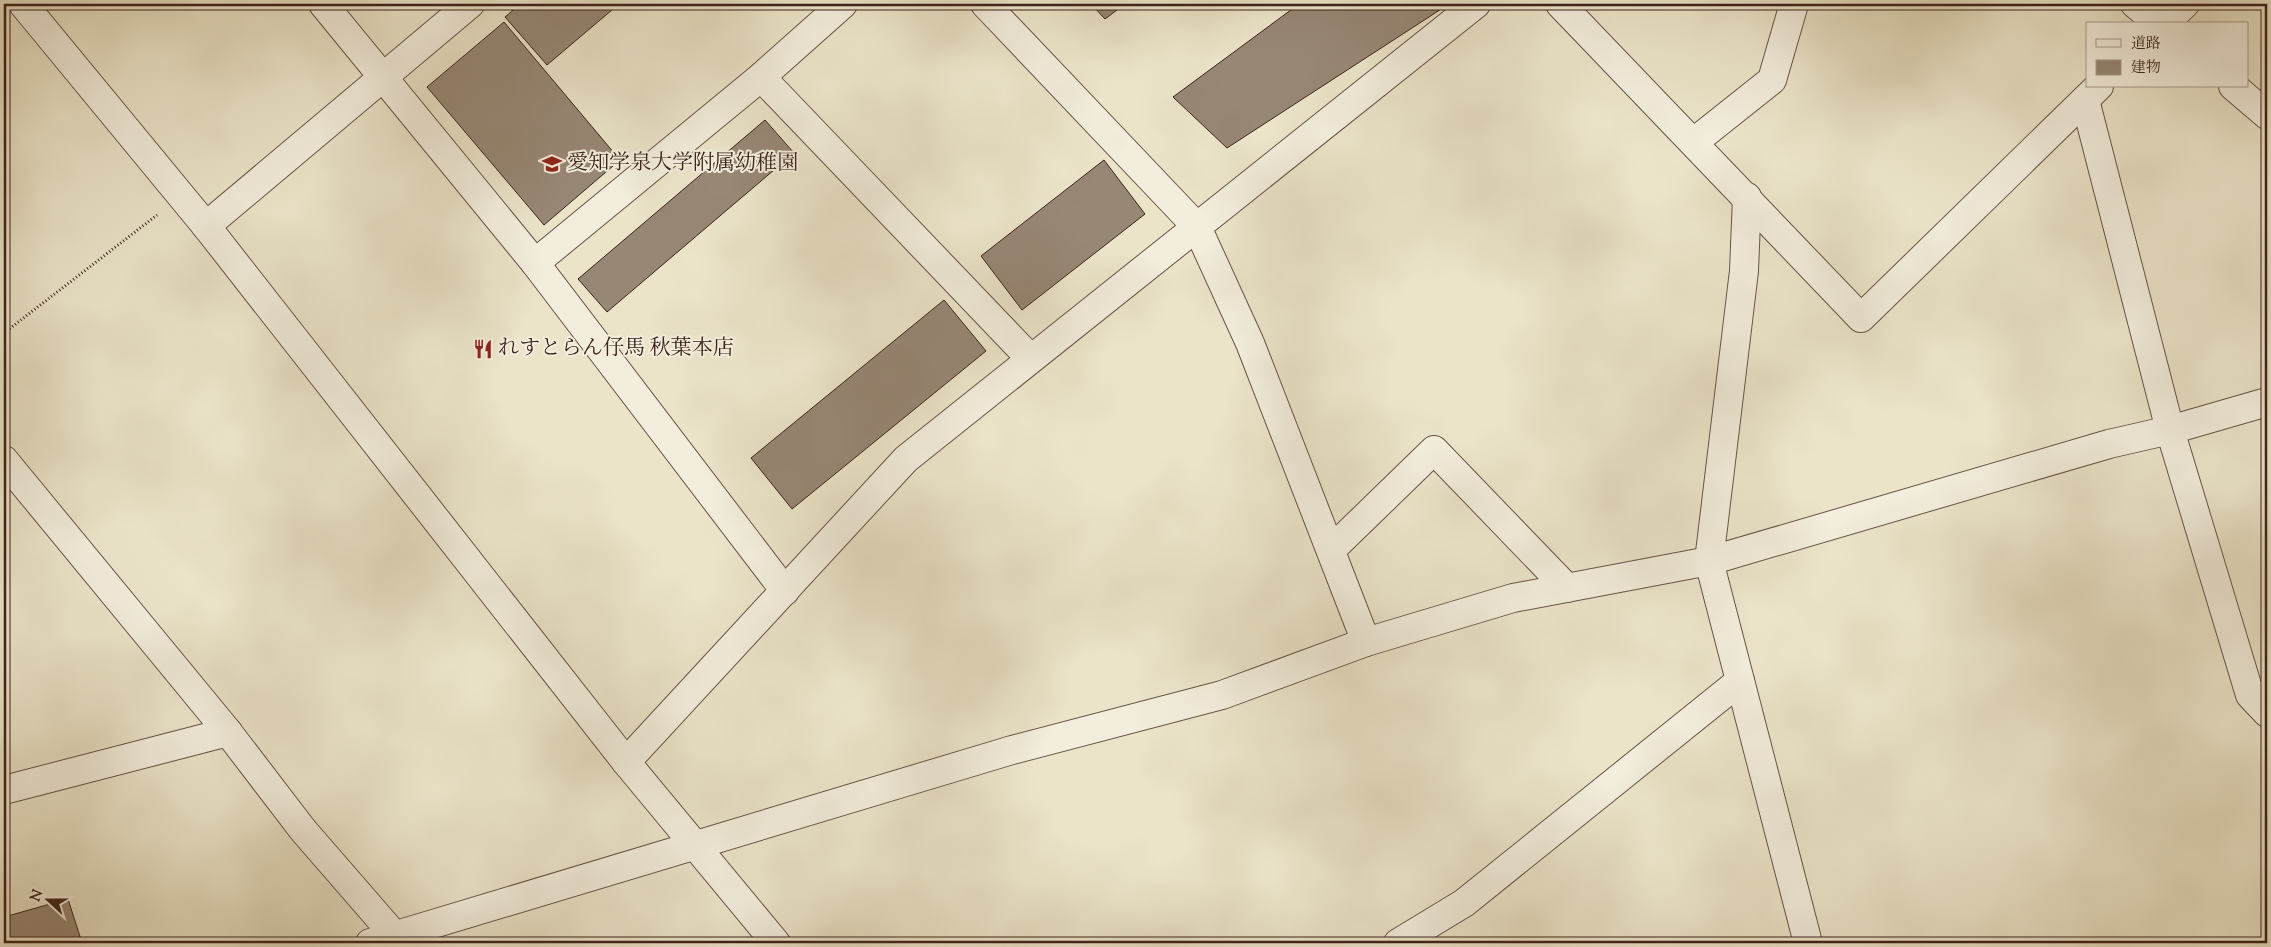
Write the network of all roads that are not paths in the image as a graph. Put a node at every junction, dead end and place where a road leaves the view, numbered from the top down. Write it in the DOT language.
graph roads {
  1 [pos="323,4"];
  2 [pos="470,4"];
  3 [pos="843,4"];
  4 [pos="985,4"];
  5 [pos="1476,4"];
  6 [pos="1560,4"];
  7 [pos="1794,4"];
  8 [pos="2135,4"];
  9 [pos="2185,4"];
  10 [pos="26,5"];
  11 [pos="2157,22"];
  12 [pos="2166,22"];
  13 [pos="382,76"];
  14 [pos="761,77"];
  15 [pos="2235,88"];
  16 [pos="2092,93"];
  17 [pos="2267,115"];
  18 [pos="1694,142"];
  19 [pos="1747,197"];
  20 [pos="206,226"];
  21 [pos="1197,226"];
  22 [pos="535,263"];
  23 [pos="1030,358"];
  24 [pos="2267,402"];
  25 [pos="2170,430"];
  26 [pos="4,460"];
  27 [pos="1331,550"];
  28 [pos="1709,561"];
  29 [pos="1567,588"];
  30 [pos="785,592"];
  31 [pos="1366,642"];
  32 [pos="1740,681"];
  33 [pos="2267,712"];
  34 [pos="228,732"];
  35 [pos="626,762"];
  36 [pos="4,790"];
  37 [pos="696,846"];
  38 [pos="395,936"];
  39 [pos="370,943"];
  40 [pos="776,943"];
  41 [pos="1398,943"];
  42 [pos="1808,943"];
  1 -- 13 [label="street"];
  2 -- 13 [label="street"];
  3 -- 14 [label="street"];
  4 -- 21 [label="street"];
  5 -- 21 [label="street"];
  6 -- 18 [label="street"];
  7 -- 18 [label="street"];
  8 -- 11 [label="street"];
  9 -- 12 [label="street"];
  10 -- 20 [label="street"];
  13 -- 20 [label="street"];
  13 -- 22 [label="street"];
  14 -- 22 [label="street"];
  14 -- 23 [label="street"];
  15 -- 17 [label="street"];
  16 -- 19 [label="street"];
  16 -- 25 [label="street"];
  18 -- 19 [label="street"];
  19 -- 28 [label="street"];
  20 -- 35 [label="street"];
  21 -- 23 [label="street"];
  21 -- 27 [label="street"];
  22 -- 30 [label="street"];
  23 -- 30 [label="street"];
  24 -- 25 [label="street"];
  25 -- 28 [label="street"];
  25 -- 33 [label="street"];
  26 -- 34 [label="street"];
  27 -- 29 [label="street"];
  27 -- 31 [label="street"];
  28 -- 29 [label="street"];
  28 -- 32 [label="street"];
  29 -- 31 [label="street"];
  30 -- 35 [label="street"];
  31 -- 37 [label="street"];
  32 -- 41 [label="street"];
  32 -- 42 [label="street"];
  34 -- 36 [label="street"];
  34 -- 38 [label="street"];
  35 -- 37 [label="street"];
  37 -- 38 [label="street"];
  37 -- 40 [label="street"];
  38 -- 39 [label="street"];
}
